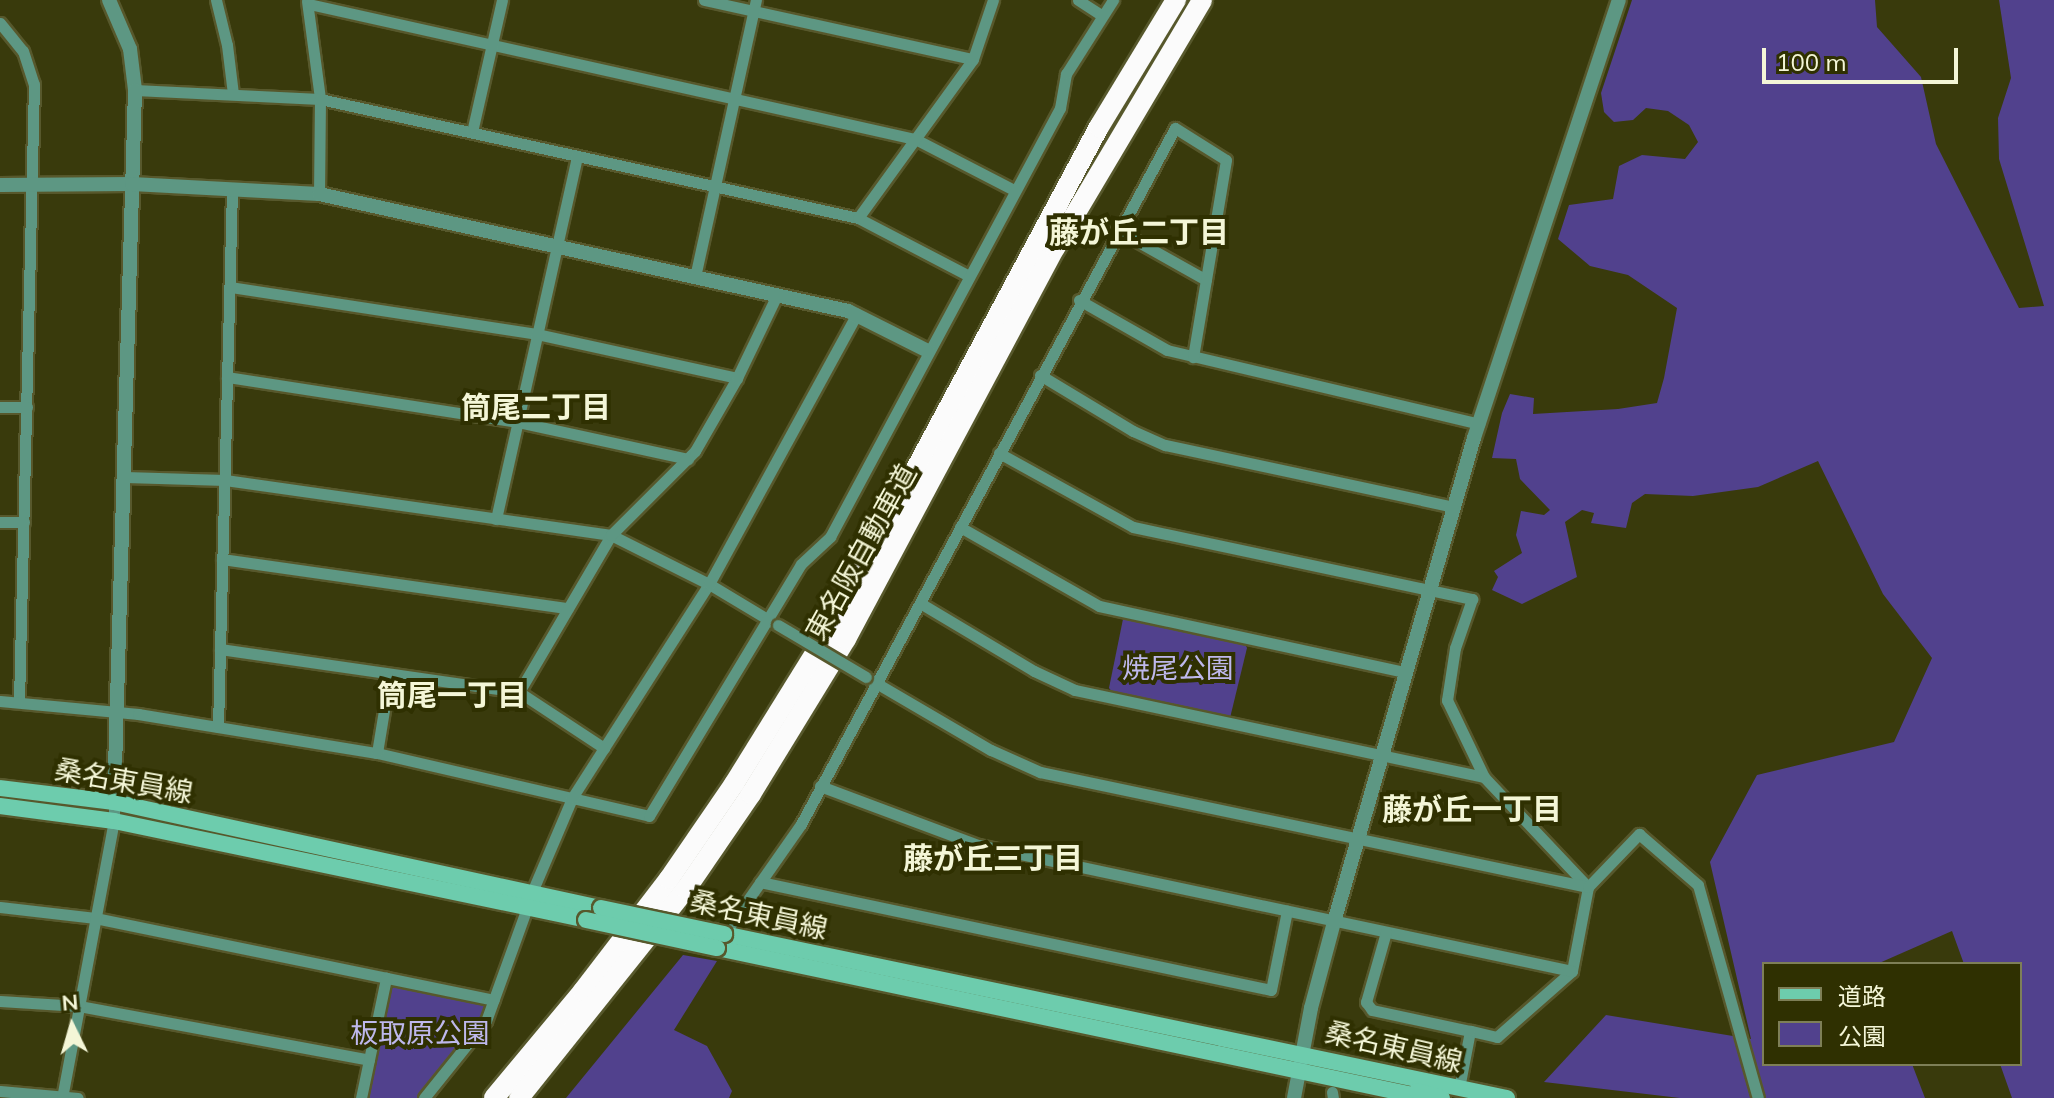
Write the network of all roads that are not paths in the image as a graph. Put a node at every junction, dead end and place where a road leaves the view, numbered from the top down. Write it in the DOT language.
graph roads {
  1 [pos="109,0"];
  2 [pos="216,0"];
  3 [pos="502,0"];
  4 [pos="704,0"];
  5 [pos="993,0"];
  6 [pos="1078,0"];
  7 [pos="1113,0"];
  8 [pos="1176,0"];
  9 [pos="1202,0"];
  10 [pos="1619,0"];
  11 [pos="308,2"];
  12 [pos="755,5"];
  13 [pos="1101,15"];
  14 [pos="0,23"];
  15 [pos="491,45"];
  16 [pos="973,59"];
  17 [pos="135,90"];
  18 [pos="233,94"];
  19 [pos="734,98"];
  20 [pos="320,99"];
  21 [pos="472,132"];
  22 [pos="915,139"];
  23 [pos="577,156"];
  24 [pos="132,184"];
  25 [pos="0,185"];
  26 [pos="33,185"];
  27 [pos="715,186"];
  28 [pos="232,190"];
  29 [pos="1014,190"];
  30 [pos="319,194"];
  31 [pos="858,218"];
  32 [pos="1117,230"];
  33 [pos="556,246"];
  34 [pos="967,275"];
  35 [pos="695,277"];
  36 [pos="1206,280"];
  37 [pos="230,287"];
  38 [pos="777,295"];
  39 [pos="1079,300"];
  40 [pos="857,314"];
  41 [pos="537,334"];
  42 [pos="928,351"];
  43 [pos="1193,357"];
  44 [pos="1040,375"];
  45 [pos="227,377"];
  46 [pos="737,378"];
  47 [pos="0,407"];
  48 [pos="27,407"];
  49 [pos="518,422"];
  50 [pos="1479,424"];
  51 [pos="999,453"];
  52 [pos="688,459"];
  53 [pos="125,477"];
  54 [pos="225,480"];
  55 [pos="1454,507"];
  56 [pos="496,519"];
  57 [pos="0,522"];
  58 [pos="24,522"];
  59 [pos="960,527"];
  60 [pos="611,535"];
  61 [pos="222,559"];
  62 [pos="709,584"];
  63 [pos="1429,590"];
  64 [pos="920,603"];
  65 [pos="568,608"];
  66 [pos="773,622"];
  67 [pos="220,649"];
  68 [pos="1405,672"];
  69 [pos="390,674"];
  70 [pos="870,679"];
  71 [pos="519,692"];
  72 [pos="0,701"];
  73 [pos="19,702"];
  74 [pos="118,712"];
  75 [pos="218,727"];
  76 [pos="604,748"];
  77 [pos="377,753"];
  78 [pos="1382,755"];
  79 [pos="1484,777"];
  80 [pos="820,786"];
  81 [pos="0,788"];
  82 [pos="572,798"];
  83 [pos="114,802"];
  84 [pos="0,806"];
  85 [pos="114,821"];
  86 [pos="1358,840"];
  87 [pos="760,882"];
  88 [pos="1588,887"];
  89 [pos="530,900"];
  90 [pos="0,907"];
  91 [pos="1287,911"];
  92 [pos="95,918"];
  93 [pos="1334,922"];
  94 [pos="1386,932"];
  95 [pos="721,941"];
  96 [pos="1572,971"];
  97 [pos="386,978"];
  98 [pos="494,1000"];
  99 [pos="0,1001"];
  100 [pos="79,1006"];
  101 [pos="1151,1024"];
  102 [pos="1470,1031"];
  103 [pos="1303,1053"];
  104 [pos="369,1060"];
  105 [pos="1299,1070"];
  106 [pos="1459,1088"];
  107 [pos="0,1091"];
  108 [pos="63,1097"];
  109 [pos="78,1098"];
  110 [pos="361,1098"];
  111 [pos="424,1098"];
  112 [pos="494,1098"];
  113 [pos="519,1098"];
  114 [pos="1294,1098"];
  115 [pos="1427,1098"];
  116 [pos="1442,1098"];
  117 [pos="1507,1098"];
  118 [pos="1758,1098"];
  1 -- 17 [label="street"];
  2 -- 18 [label="street"];
  3 -- 15 [label="street"];
  4 -- 12 [label="street"];
  5 -- 16 [label="street"];
  6 -- 13 [label="street"];
  7 -- 13 [label="street"];
  8 -- 112 [label="highway, 東名阪自動車道"];
  9 -- 113 [label="highway, 東名阪自動車道"];
  10 -- 50 [label="street"];
  11 -- 15 [label="street"];
  11 -- 20 [label="street"];
  12 -- 16 [label="street"];
  12 -- 19 [label="street"];
  13 -- 29 [label="street"];
  14 -- 26 [label="street"];
  15 -- 19 [label="street"];
  15 -- 21 [label="street"];
  16 -- 22 [label="street"];
  17 -- 18 [label="street"];
  17 -- 24 [label="street"];
  18 -- 20 [label="street"];
  19 -- 22 [label="street"];
  19 -- 27 [label="street"];
  20 -- 21 [label="street"];
  20 -- 30 [label="street"];
  21 -- 23 [label="street"];
  22 -- 29 [label="street"];
  22 -- 31 [label="street"];
  23 -- 27 [label="street"];
  23 -- 33 [label="street"];
  24 -- 26 [label="street"];
  24 -- 28 [label="street"];
  24 -- 53 [label="street"];
  25 -- 26 [label="street"];
  26 -- 48 [label="street"];
  27 -- 31 [label="street"];
  27 -- 35 [label="street"];
  28 -- 30 [label="street"];
  28 -- 37 [label="street"];
  29 -- 34 [label="street"];
  30 -- 33 [label="street"];
  31 -- 34 [label="street"];
  32 -- 36 [label="street"];
  32 -- 36 [label="street"];
  32 -- 39 [label="street"];
  33 -- 35 [label="street"];
  33 -- 41 [label="street"];
  34 -- 42 [label="street"];
  35 -- 38 [label="street"];
  36 -- 43 [label="street"];
  37 -- 41 [label="street"];
  37 -- 45 [label="street"];
  38 -- 40 [label="street"];
  38 -- 46 [label="street"];
  39 -- 43 [label="street"];
  39 -- 44 [label="street"];
  40 -- 42 [label="street"];
  40 -- 62 [label="street"];
  41 -- 46 [label="street"];
  41 -- 49 [label="street"];
  42 -- 66 [label="street"];
  43 -- 50 [label="street"];
  44 -- 51 [label="street"];
  44 -- 55 [label="street"];
  45 -- 49 [label="street"];
  45 -- 54 [label="street"];
  46 -- 52 [label="street"];
  47 -- 48 [label="street"];
  48 -- 58 [label="street"];
  49 -- 52 [label="street"];
  49 -- 56 [label="street"];
  50 -- 55 [label="street"];
  51 -- 59 [label="street"];
  51 -- 63 [label="street"];
  52 -- 60 [label="street"];
  53 -- 54 [label="street"];
  53 -- 74 [label="street"];
  54 -- 56 [label="street"];
  54 -- 61 [label="street"];
  55 -- 63 [label="street"];
  56 -- 60 [label="street"];
  57 -- 58 [label="street"];
  58 -- 73 [label="street"];
  59 -- 64 [label="street"];
  59 -- 68 [label="street"];
  60 -- 62 [label="street"];
  60 -- 65 [label="street"];
  61 -- 65 [label="street"];
  61 -- 67 [label="street"];
  62 -- 66 [label="street"];
  62 -- 76 [label="street"];
  63 -- 68 [label="street"];
  63 -- 79 [label="street"];
  64 -- 70 [label="street"];
  64 -- 78 [label="street"];
  65 -- 71 [label="street"];
  66 -- 70 [label="street, bridge"];
  66 -- 82 [label="street"];
  67 -- 69 [label="street"];
  67 -- 75 [label="street"];
  68 -- 78 [label="street"];
  69 -- 71 [label="street"];
  69 -- 77 [label="street"];
  70 -- 80 [label="street"];
  70 -- 86 [label="street"];
  71 -- 76 [label="street"];
  72 -- 73 [label="street"];
  73 -- 74 [label="street"];
  74 -- 75 [label="street"];
  74 -- 83 [label="street"];
  75 -- 77 [label="street"];
  76 -- 82 [label="street"];
  77 -- 82 [label="street"];
  78 -- 79 [label="street"];
  78 -- 86 [label="street"];
  79 -- 88 [label="street"];
  80 -- 87 [label="street"];
  80 -- 91 [label="street"];
  81 -- 83 [label="main road, 桑名東員線"];
  82 -- 89 [label="street"];
  83 -- 85 [label="street"];
  83 -- 89 [label="main road, 桑名東員線"];
  84 -- 85 [label="main road, 桑名東員線"];
  85 -- 89 [label="main road, 桑名東員線"];
  85 -- 92 [label="street"];
  86 -- 88 [label="street"];
  86 -- 93 [label="street"];
  87 -- 91 [label="street"];
  87 -- 95 [label="street"];
  88 -- 96 [label="street"];
  88 -- 118 [label="street"];
  89 -- 95 [label="main road, 桑名東員線, bridge"];
  89 -- 95 [label="main road, 桑名東員線, bridge"];
  89 -- 98 [label="street"];
  90 -- 92 [label="street"];
  91 -- 93 [label="street"];
  92 -- 97 [label="street"];
  92 -- 100 [label="street"];
  93 -- 94 [label="street"];
  93 -- 103 [label="street"];
  94 -- 96 [label="street"];
  94 -- 102 [label="street"];
  95 -- 101 [label="main road, 桑名東員線"];
  95 -- 105 [label="main road, 桑名東員線"];
  96 -- 102 [label="street"];
  97 -- 98 [label="street"];
  97 -- 104 [label="street"];
  98 -- 111 [label="street"];
  99 -- 100 [label="street"];
  100 -- 104 [label="street"];
  100 -- 108 [label="street"];
  101 -- 103 [label="main road, 桑名東員線"];
  101 -- 105 [label="main road"];
  102 -- 106 [label="street"];
  103 -- 105 [label="street"];
  103 -- 106 [label="main road, 桑名東員線"];
  103 -- 116 [label="main road"];
  104 -- 110 [label="street"];
  105 -- 114 [label="street"];
  105 -- 115 [label="main road, 桑名東員線"];
  106 -- 117 [label="main road, 桑名東員線"];
  107 -- 108 [label="street"];
  108 -- 109 [label="street"];
}
